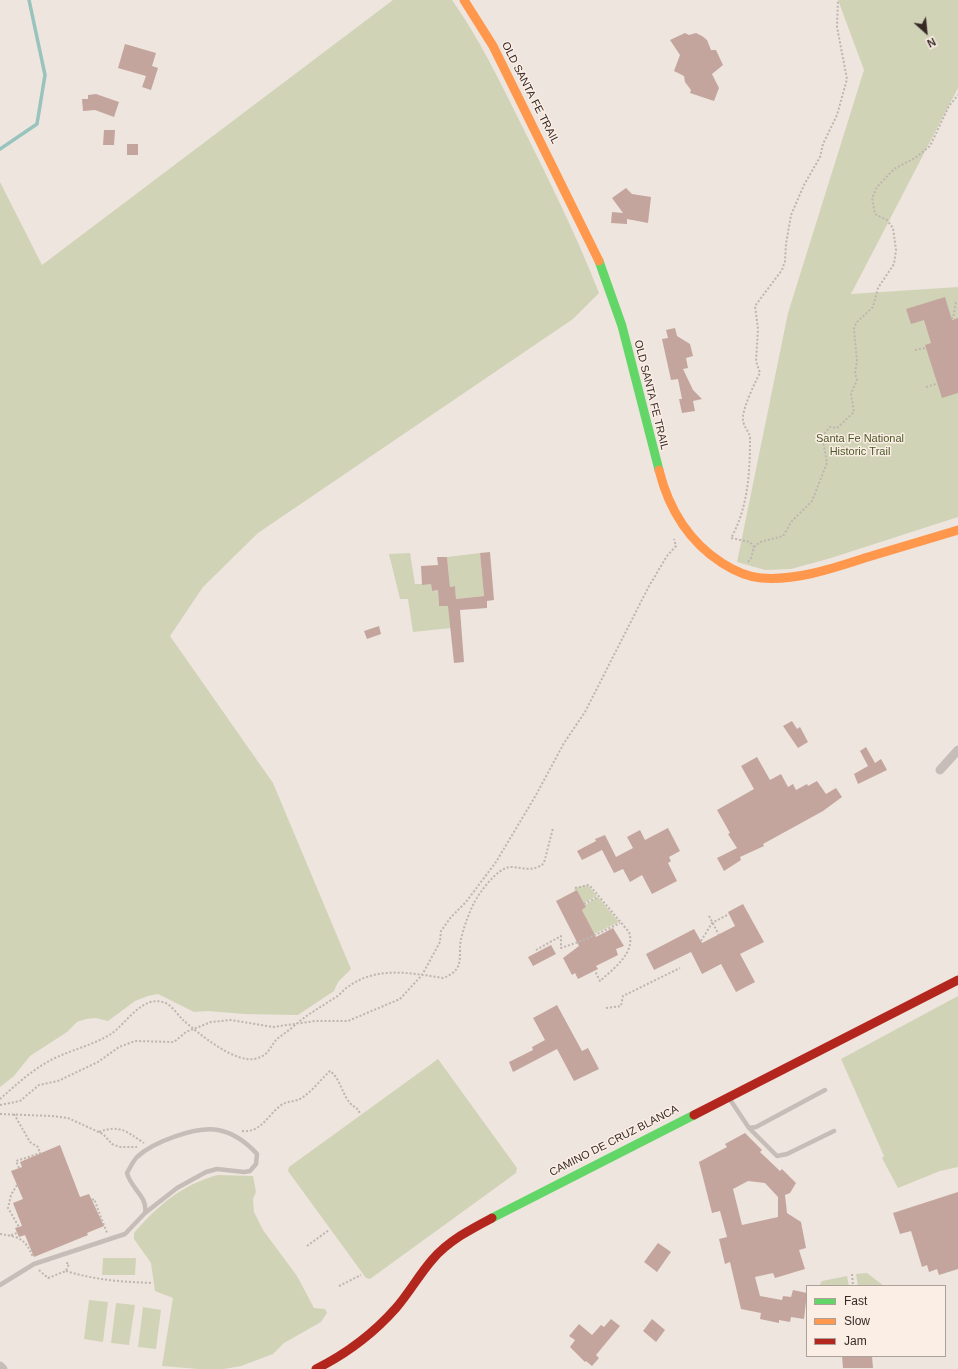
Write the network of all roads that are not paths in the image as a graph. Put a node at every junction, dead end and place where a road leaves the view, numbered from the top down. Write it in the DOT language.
graph roads {
  1 [pos="464,0"];
  2 [pos="958,530"];
  3 [pos="958,750"];
  4 [pos="940,770"];
  5 [pos="958,980"];
  6 [pos="824,1090"];
  7 [pos="728,1096"];
  8 [pos="749,1128"];
  9 [pos="834,1131"];
  10 [pos="145,1213"];
  11 [pos="0,1285"];
  12 [pos="0,1366"];
  13 [pos="3,1369"];
  14 [pos="316,1369"];
  1 -- 2 [label="street, OLD SANTA FE TRAIL"];
  3 -- 4 [label="street"];
  5 -- 7 [label="street, CAMINO DE CRUZ BLANCA"];
  6 -- 8 [label="lane"];
  7 -- 8 [label="lane"];
  7 -- 14 [label="street, CAMINO DE CRUZ BLANCA"];
  8 -- 9 [label="lane"];
  10 -- 10 [label="lane"];
  10 -- 11 [label="lane"];
  12 -- 13 [label="street"];
}
